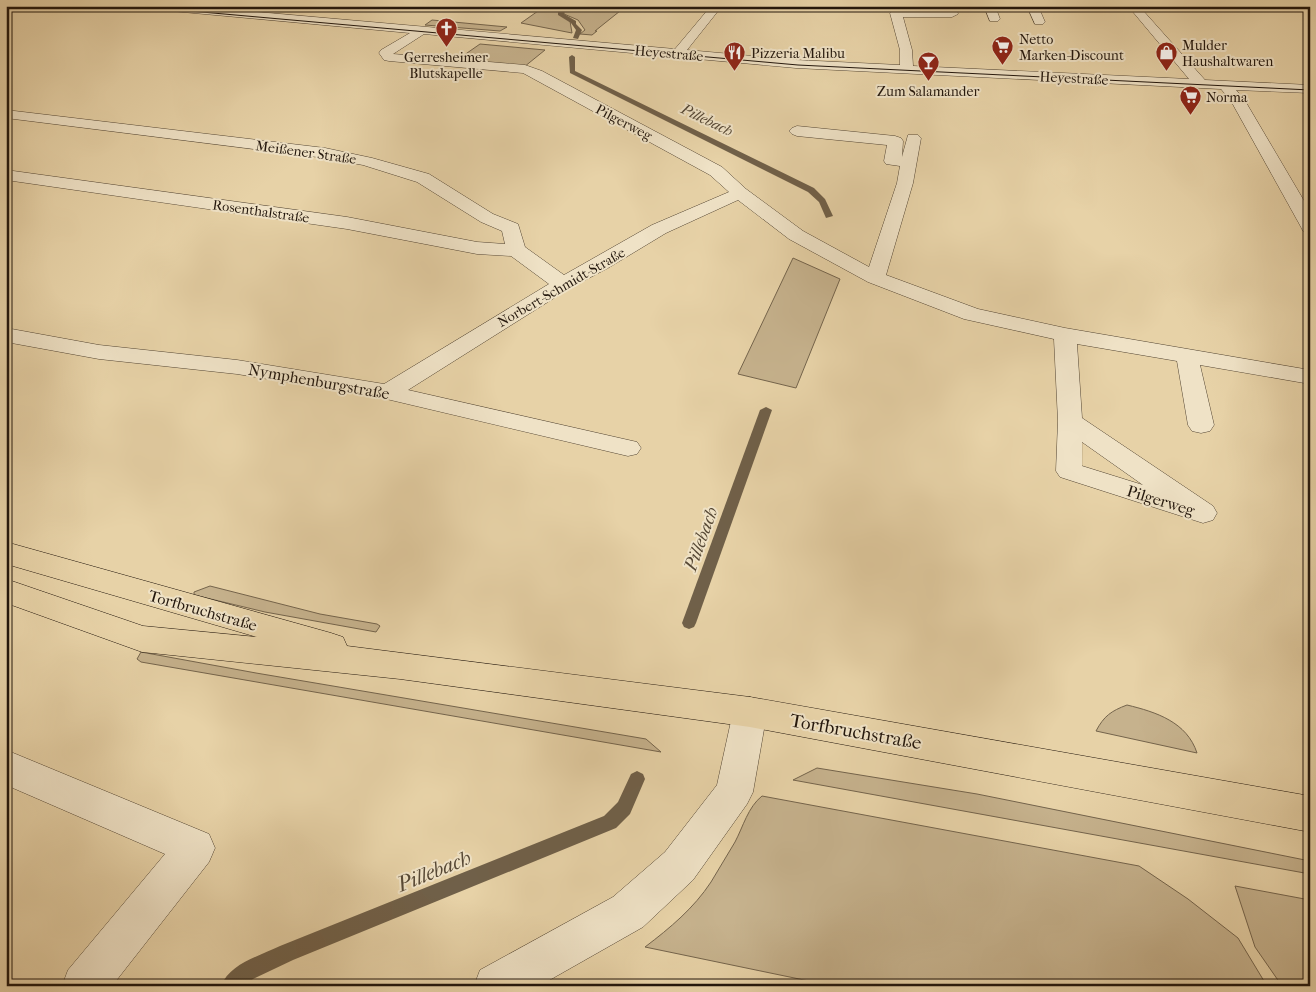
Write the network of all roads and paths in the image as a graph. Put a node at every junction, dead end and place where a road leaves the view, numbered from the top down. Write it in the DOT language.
graph roads {
  1 [pos="150,6"];
  2 [pos="266,6"];
  3 [pos="707,6"];
  4 [pos="950,6"];
  5 [pos="989,6"];
  6 [pos="1032,6"];
  7 [pos="1133,6"];
  8 [pos="717,7"];
  9 [pos="236,14"];
  10 [pos="994,19"];
  11 [pos="1039,22"];
  12 [pos="420,31"];
  13 [pos="678,54"];
  14 [pos="907,70"];
  15 [pos="1200,84"];
  16 [pos="1225,85"];
  17 [pos="1310,89"];
  18 [pos="6,114"];
  19 [pos="796,130"];
  20 [pos="913,138"];
  21 [pos="907,162"];
  22 [pos="6,176"];
  23 [pos="1290,192"];
  24 [pos="740,193"];
  25 [pos="1310,194"];
  26 [pos="1310,227"];
  27 [pos="516,250"];
  28 [pos="875,278"];
  29 [pos="563,284"];
  30 [pos="6,335"];
  31 [pos="1066,335"];
  32 [pos="1187,356"];
  33 [pos="1310,377"];
  34 [pos="388,392"];
  35 [pos="1070,421"];
  36 [pos="1201,425"];
  37 [pos="628,448"];
  38 [pos="6,553"];
  39 [pos="6,591"];
  40 [pos="400,666"];
  41 [pos="750,712"];
  42 [pos="6,767"];
  43 [pos="1310,814"];
  44 [pos="84,986"];
  45 [pos="496,986"];
  1 -- 9 [label="street, Heyestraße"];
  2 -- 9 [label="street"];
  3 -- 8 [label="street"];
  4 -- 14 [label="street"];
  5 -- 10 [label="street"];
  6 -- 11 [label="street"];
  7 -- 15 [label="street"];
  8 -- 13 [label="street"];
  9 -- 12 [label="street, Heyestraße"];
  12 -- 13 [label="street, Heyestraße"];
  12 -- 24 [label="street, Pilgerweg"];
  13 -- 14 [label="street, Heyestraße"];
  14 -- 15 [label="street, Heyestraße"];
  15 -- 16 [label="street, Heyestraße"];
  16 -- 17 [label="street, Heyestraße"];
  16 -- 23 [label="street"];
  18 -- 27 [label="street, Meißener Straße"];
  19 -- 21 [label="street"];
  20 -- 21 [label="street"];
  21 -- 28 [label="street"];
  22 -- 27 [label="street, Rosenthalstraße"];
  23 -- 25 [label="street"];
  23 -- 26 [label="street"];
  24 -- 28 [label="street, Pilgerweg"];
  24 -- 29 [label="street, Norbert-Schmidt-Straße"];
  27 -- 29 [label="street"];
  28 -- 31 [label="street, Pilgerweg"];
  29 -- 34 [label="street, Norbert-Schmidt-Straße"];
  30 -- 34 [label="street, Nymphenburgstraße"];
  31 -- 32 [label="street, Pilgerweg"];
  31 -- 35 [label="street, Pilgerweg"];
  32 -- 33 [label="street, Pilgerweg"];
  32 -- 36 [label="street"];
  34 -- 37 [label="street, Nymphenburgstraße"];
  35 -- 35 [label="street, Pilgerweg"];
  38 -- 40 [label="main road, Torfbruchstraße"];
  39 -- 40 [label="main road, Torfbruchstraße"];
  40 -- 41 [label="main road, Torfbruchstraße"];
  41 -- 43 [label="main road, Torfbruchstraße"];
  41 -- 45 [label="street"];
  42 -- 44 [label="street"];
}
